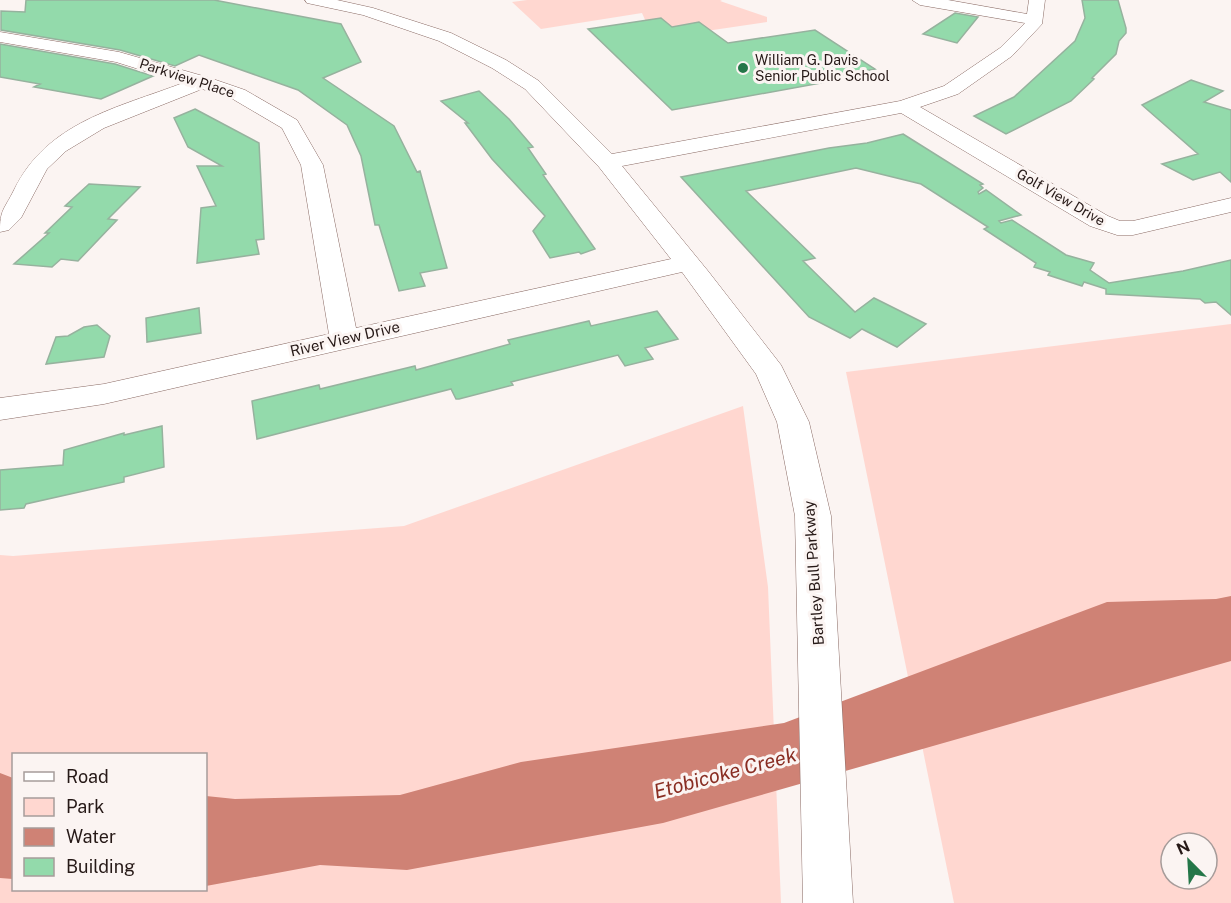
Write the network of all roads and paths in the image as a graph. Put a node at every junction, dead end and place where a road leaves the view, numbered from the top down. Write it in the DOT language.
graph roads {
  1 [pos="313,0"];
  2 [pos="390,0"];
  3 [pos="920,0"];
  4 [pos="1037,0"];
  5 [pos="366,11"];
  6 [pos="1035,20"];
  7 [pos="0,37"];
  8 [pos="203,82"];
  9 [pos="904,106"];
  10 [pos="607,162"];
  11 [pos="1231,205"];
  12 [pos="0,225"];
  13 [pos="688,263"];
  14 [pos="344,339"];
  15 [pos="0,409"];
  16 [pos="828,903"];
  1 -- 5 [label="street, Bartley Bull Parkway"];
  2 -- 5 [label="street"];
  3 -- 6 [label="street"];
  4 -- 6 [label="street"];
  5 -- 10 [label="street, Bartley Bull Parkway"];
  6 -- 9 [label="street"];
  7 -- 8 [label="street, Parkview Place"];
  8 -- 12 [label="street"];
  8 -- 14 [label="street, Parkview Place"];
  9 -- 10 [label="street"];
  9 -- 11 [label="street, Golf View Drive"];
  10 -- 13 [label="street, Bartley Bull Parkway"];
  13 -- 14 [label="street, River View Drive"];
  13 -- 16 [label="street, Bartley Bull Parkway"];
  14 -- 15 [label="street, River View Drive"];
}
